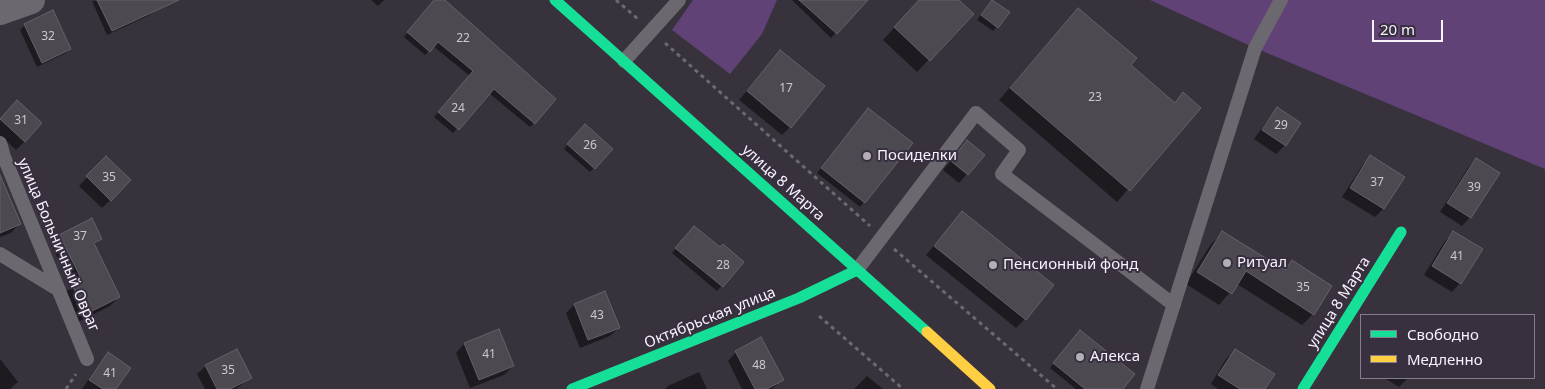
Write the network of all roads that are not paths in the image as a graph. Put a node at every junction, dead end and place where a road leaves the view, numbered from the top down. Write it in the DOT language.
graph roads {
  1 [pos="31,0"];
  2 [pos="555,0"];
  3 [pos="679,0"];
  4 [pos="1281,0"];
  5 [pos="0,11"];
  6 [pos="624,61"];
  7 [pos="0,144"];
  8 [pos="1401,232"];
  9 [pos="0,254"];
  10 [pos="857,270"];
  11 [pos="59,290"];
  12 [pos="1174,305"];
  13 [pos="87,359"];
  14 [pos="572,389"];
  15 [pos="990,389"];
  16 [pos="1147,389"];
  17 [pos="1303,389"];
  1 -- 5 [label="street"];
  2 -- 6 [label="main road, улица 8 Марта"];
  3 -- 6 [label="lane"];
  4 -- 12 [label="lane"];
  6 -- 10 [label="main road, улица 8 Марта"];
  7 -- 11 [label="lane, улица Больничный Овраг"];
  8 -- 17 [label="main road, улица 8 Марта"];
  9 -- 11 [label="lane"];
  10 -- 12 [label="lane"];
  10 -- 14 [label="main road, Октябрьская улица"];
  10 -- 15 [label="main road, улица 8 Марта"];
  11 -- 13 [label="lane, улица Больничный Овраг"];
  12 -- 16 [label="lane"];
}
